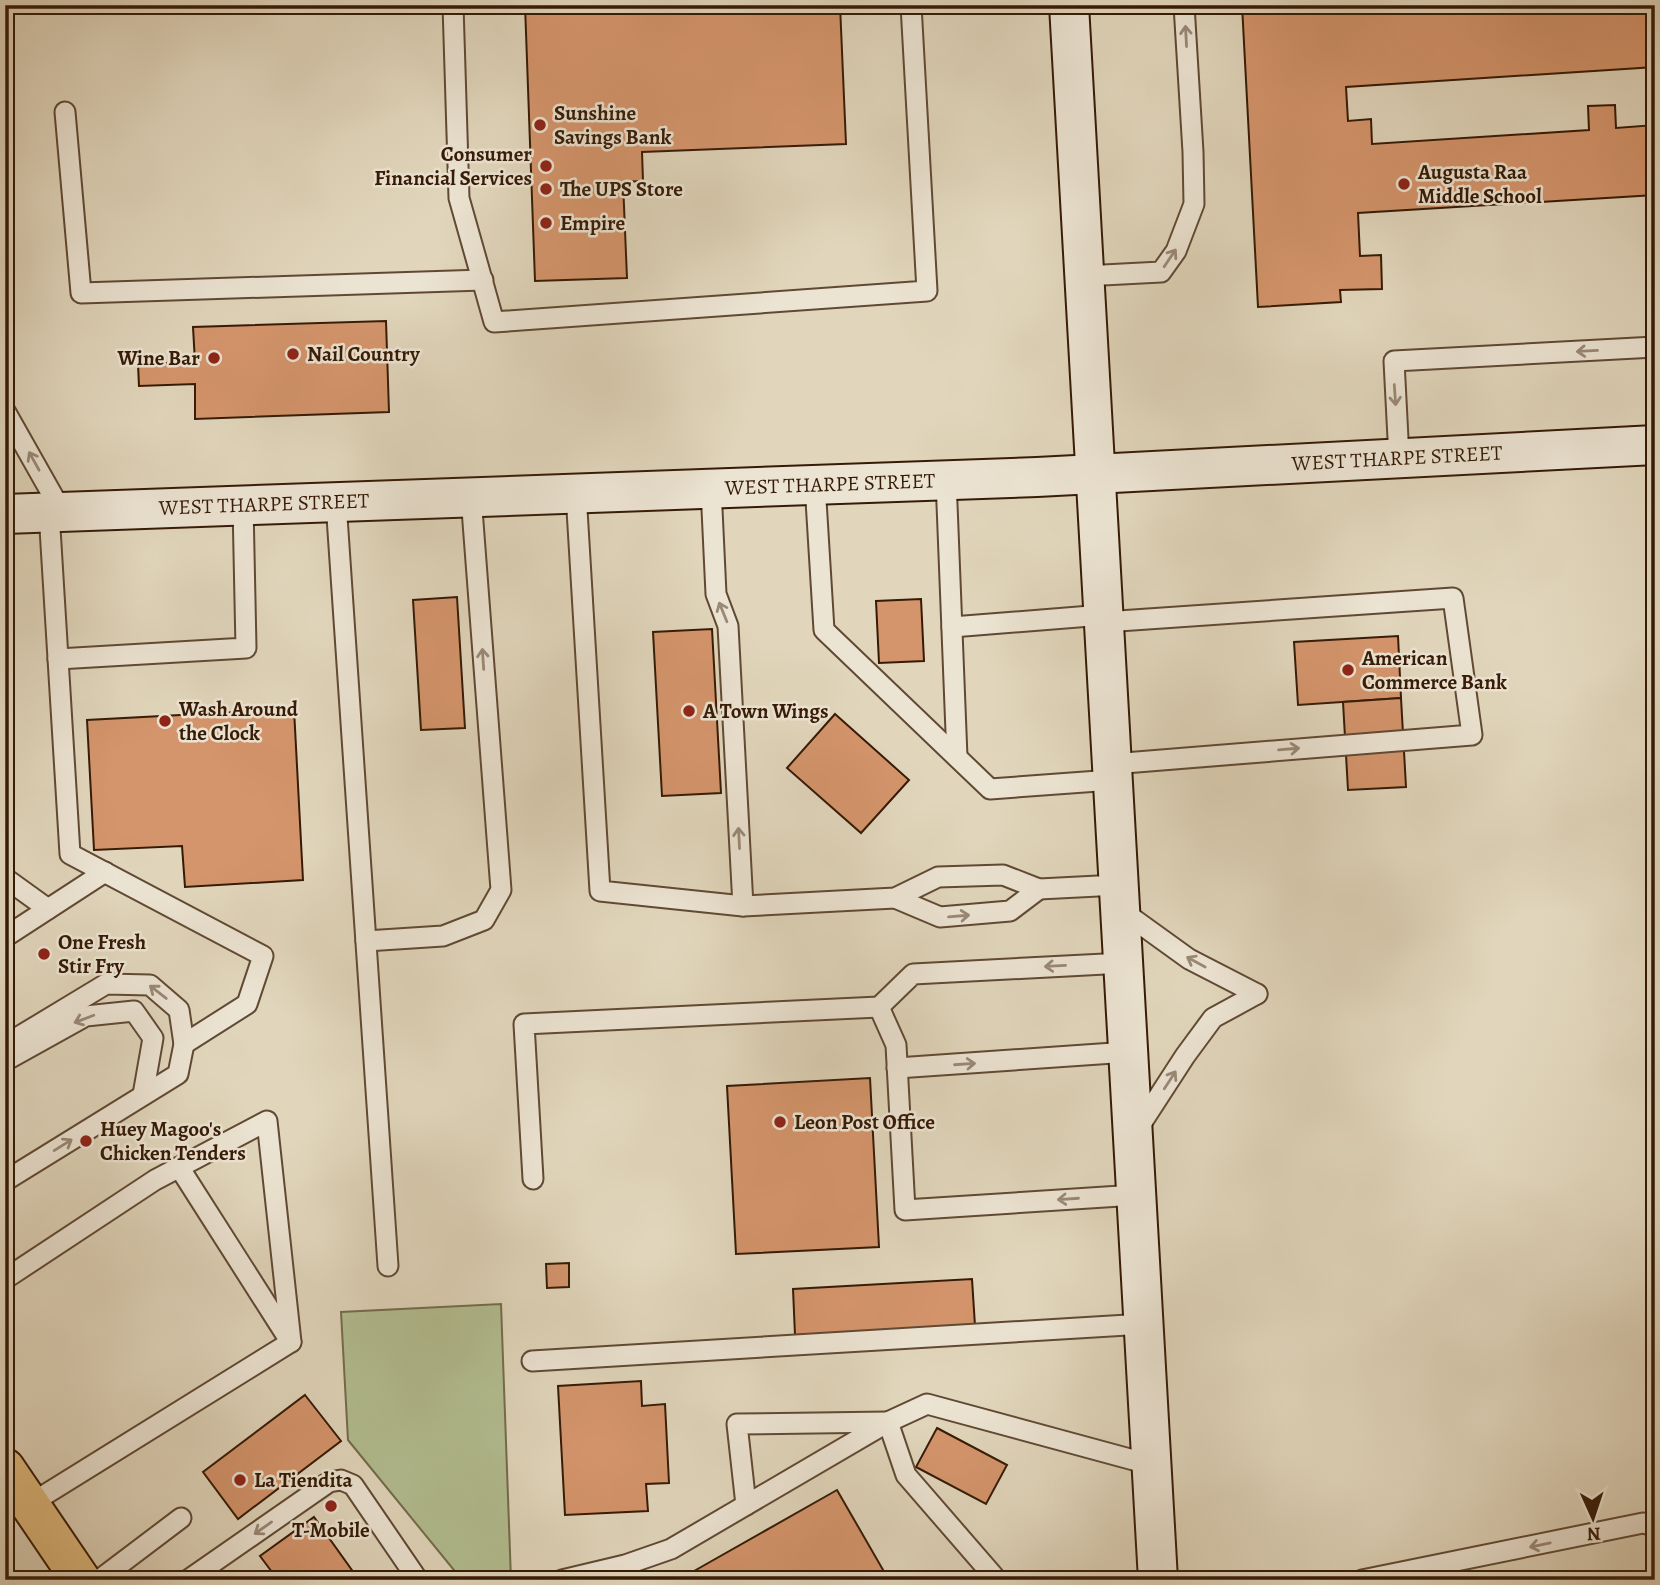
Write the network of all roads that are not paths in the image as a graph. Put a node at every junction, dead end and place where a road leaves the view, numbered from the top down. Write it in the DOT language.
graph roads {
  1 [pos="453,5"];
  2 [pos="911,5"];
  3 [pos="1069,5"];
  4 [pos="1184,5"];
  5 [pos="65,112"];
  6 [pos="1084,276"];
  7 [pos="484,280"];
  8 [pos="1655,347"];
  9 [pos="5,411"];
  10 [pos="1655,444"];
  11 [pos="1399,458"];
  12 [pos="1095,474"];
  13 [pos="946,480"];
  14 [pos="815,484"];
  15 [pos="711,488"];
  16 [pos="576,493"];
  17 [pos="471,496"];
  18 [pos="336,502"];
  19 [pos="243,505"];
  20 [pos="56,512"];
  21 [pos="5,513"];
  22 [pos="1103,619"];
  23 [pos="952,627"];
  24 [pos="58,659"];
  25 [pos="957,757"];
  26 [pos="1112,772"];
  27 [pos="105,872"];
  28 [pos="5,878"];
  29 [pos="1039,888"];
  30 [pos="1119,897"];
  31 [pos="895,898"];
  32 [pos="743,906"];
  33 [pos="48,909"];
  34 [pos="5,937"];
  35 [pos="366,941"];
  36 [pos="1124,963"];
  37 [pos="879,1007"];
  38 [pos="184,1044"];
  39 [pos="5,1045"];
  40 [pos="1128,1052"];
  41 [pos="5,1061"];
  42 [pos="897,1068"];
  43 [pos="143,1095"];
  44 [pos="1133,1137"];
  45 [pos="179,1167"];
  46 [pos="533,1179"];
  47 [pos="5,1181"];
  48 [pos="1136,1195"];
  49 [pos="388,1266"];
  50 [pos="5,1279"];
  51 [pos="1144,1324"];
  52 [pos="291,1342"];
  53 [pos="532,1361"];
  54 [pos="888,1422"];
  55 [pos="1152,1465"];
  56 [pos="5,1468"];
  57 [pos="30,1504"];
  58 [pos="747,1505"];
  59 [pos="181,1518"];
  60 [pos="1655,1526"];
  61 [pos="629,1572"];
  62 [pos="81,1580"];
  63 [pos="99,1580"];
  64 [pos="188,1580"];
  65 [pos="418,1580"];
  66 [pos="562,1580"];
  67 [pos="997,1580"];
  68 [pos="1158,1580"];
  69 [pos="1362,1580"];
  1 -- 7 [label="lane"];
  2 -- 7 [label="lane"];
  3 -- 6 [label="main road"];
  6 -- 4 [label="lane, one-way"];
  5 -- 7 [label="lane"];
  6 -- 12 [label="main road"];
  8 -- 11 [label="lane, one-way"];
  20 -- 9 [label="lane, one-way"];
  10 -- 11 [label="main road, WEST THARPE STREET"];
  11 -- 12 [label="main road, WEST THARPE STREET"];
  12 -- 13 [label="main road, WEST THARPE STREET"];
  12 -- 22 [label="main road"];
  13 -- 14 [label="main road, WEST THARPE STREET"];
  13 -- 23 [label="lane"];
  14 -- 15 [label="main road, WEST THARPE STREET"];
  14 -- 25 [label="lane"];
  15 -- 16 [label="main road, WEST THARPE STREET"];
  32 -- 15 [label="lane, one-way"];
  16 -- 17 [label="main road, WEST THARPE STREET"];
  16 -- 32 [label="lane"];
  17 -- 18 [label="main road, WEST THARPE STREET"];
  35 -- 17 [label="lane, one-way"];
  18 -- 19 [label="main road, WEST THARPE STREET"];
  18 -- 35 [label="lane"];
  19 -- 20 [label="main road, WEST THARPE STREET"];
  19 -- 24 [label="lane"];
  20 -- 21 [label="main road, WEST THARPE STREET"];
  20 -- 24 [label="lane"];
  22 -- 23 [label="lane"];
  22 -- 26 [label="main road"];
  26 -- 22 [label="lane, one-way"];
  23 -- 25 [label="lane"];
  24 -- 27 [label="lane"];
  25 -- 26 [label="lane"];
  26 -- 30 [label="main road"];
  27 -- 33 [label="lane"];
  27 -- 38 [label="lane"];
  28 -- 33 [label="lane"];
  29 -- 30 [label="lane"];
  29 -- 31 [label="lane"];
  31 -- 29 [label="lane, one-way"];
  30 -- 36 [label="main road"];
  44 -- 30 [label="lane, one-way"];
  31 -- 32 [label="lane"];
  33 -- 34 [label="lane"];
  35 -- 49 [label="lane"];
  36 -- 37 [label="lane, one-way"];
  36 -- 40 [label="main road"];
  37 -- 42 [label="lane"];
  37 -- 46 [label="lane"];
  38 -- 39 [label="lane, one-way"];
  38 -- 43 [label="lane"];
  42 -- 40 [label="lane, one-way"];
  40 -- 44 [label="main road"];
  43 -- 41 [label="lane, one-way"];
  48 -- 42 [label="lane, one-way"];
  47 -- 43 [label="lane, one-way"];
  44 -- 48 [label="main road"];
  45 -- 50 [label="lane"];
  45 -- 52 [label="lane"];
  45 -- 52 [label="lane"];
  48 -- 51 [label="main road"];
  51 -- 53 [label="lane"];
  51 -- 55 [label="main road"];
  52 -- 57 [label="lane"];
  54 -- 55 [label="lane"];
  54 -- 58 [label="lane"];
  54 -- 58 [label="lane"];
  54 -- 67 [label="lane"];
  55 -- 68 [label="main road"];
  56 -- 57 [label="main road"];
  57 -- 62 [label="main road"];
  58 -- 61 [label="lane"];
  59 -- 63 [label="lane"];
  60 -- 69 [label="lane, one-way"];
  61 -- 66 [label="lane"];
  65 -- 64 [label="lane, one-way"];
}
